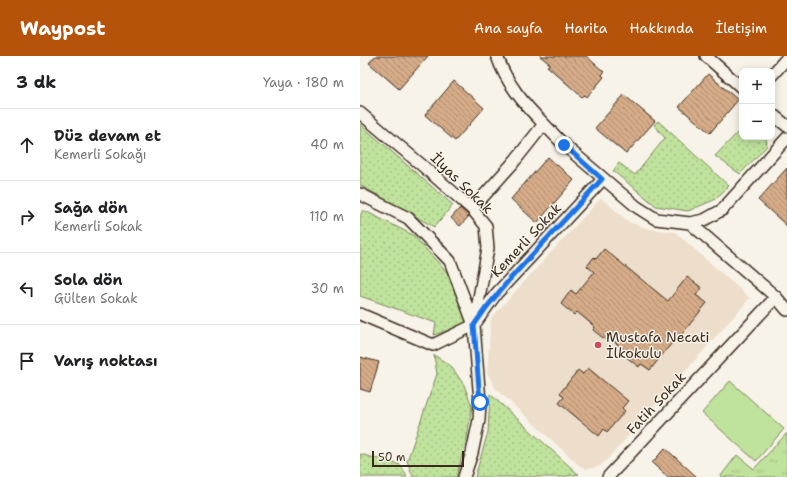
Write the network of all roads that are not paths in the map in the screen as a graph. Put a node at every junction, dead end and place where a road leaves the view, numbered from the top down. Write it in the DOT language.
graph roads {
  1 [pos="497,56"];
  2 [pos="706,56"];
  3 [pos="787,58"];
  4 [pos="775,72"];
  5 [pos="739,85"];
  6 [pos="360,113"];
  7 [pos="775,116"];
  8 [pos="544,124"];
  9 [pos="787,126"];
  10 [pos="787,138"];
  11 [pos="602,179"];
  12 [pos="360,194"];
  13 [pos="472,209"];
  14 [pos="690,223"];
  15 [pos="776,297"];
  16 [pos="787,310"];
  17 [pos="360,314"];
  18 [pos="474,325"];
  19 [pos="464,477"];
  20 [pos="608,477"];
  1 -- 8 [label="street"];
  2 -- 5 [label="street"];
  3 -- 4 [label="street"];
  6 -- 13 [label="street, İlyas Sokak"];
  7 -- 9 [label="street"];
  8 -- 11 [label="street"];
  8 -- 13 [label="street"];
  10 -- 14 [label="street"];
  11 -- 14 [label="street"];
  11 -- 18 [label="street, Kemerli Sokak"];
  12 -- 18 [label="street"];
  13 -- 18 [label="street, İlyas Sokak"];
  14 -- 15 [label="street"];
  15 -- 16 [label="street"];
  15 -- 20 [label="street, Fatih Sokak"];
  17 -- 18 [label="street"];
  18 -- 19 [label="street"];
}
